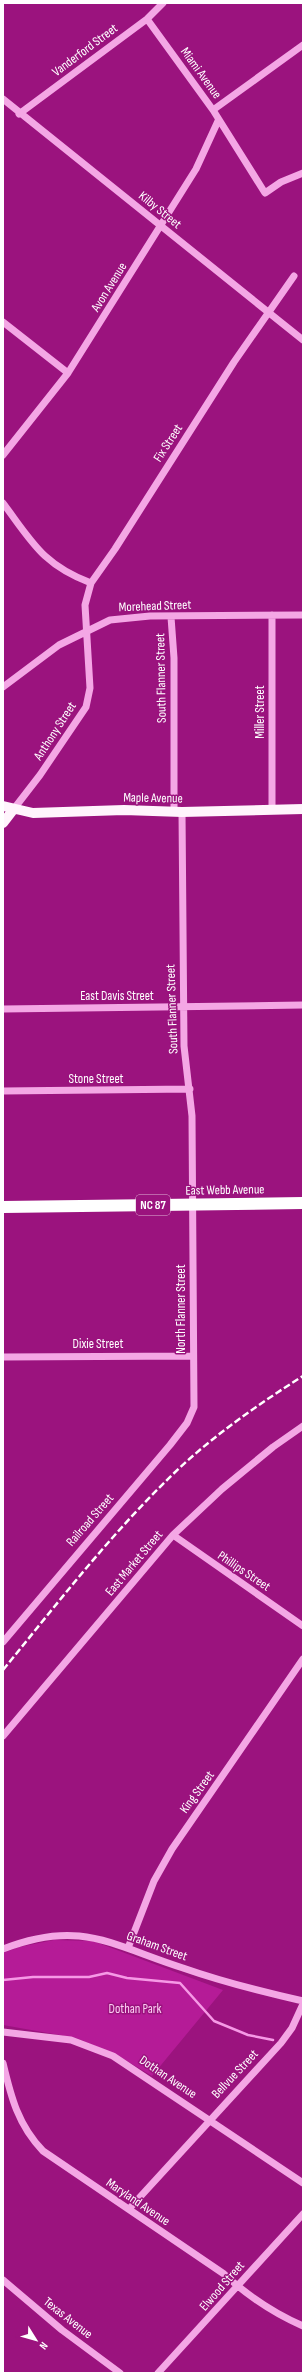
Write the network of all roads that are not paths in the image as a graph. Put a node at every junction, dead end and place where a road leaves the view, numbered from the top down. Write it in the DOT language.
graph roads {
  1 [pos="163,3"];
  2 [pos="147,19"];
  3 [pos="303,45"];
  4 [pos="3,99"];
  5 [pos="213,110"];
  6 [pos="19,114"];
  7 [pos="218,121"];
  8 [pos="303,173"];
  9 [pos="160,226"];
  10 [pos="294,276"];
  11 [pos="267,312"];
  12 [pos="3,322"];
  13 [pos="303,340"];
  14 [pos="68,373"];
  15 [pos="3,455"];
  16 [pos="3,503"];
  17 [pos="91,583"];
  18 [pos="272,615"];
  19 [pos="303,615"];
  20 [pos="171,617"];
  21 [pos="86,631"];
  22 [pos="3,687"];
  23 [pos="8,808"];
  24 [pos="272,809"];
  25 [pos="303,809"];
  26 [pos="178,811"];
  27 [pos="3,824"];
  28 [pos="303,1005"];
  29 [pos="184,1008"];
  30 [pos="3,1009"];
  31 [pos="190,1089"];
  32 [pos="3,1091"];
  33 [pos="303,1203"];
  34 [pos="192,1204"];
  35 [pos="3,1207"];
  36 [pos="193,1356"];
  37 [pos="3,1357"];
  38 [pos="191,1413"];
  39 [pos="303,1426"];
  40 [pos="173,1535"];
  41 [pos="303,1626"];
  42 [pos="3,1642"];
  43 [pos="303,1659"];
  44 [pos="3,1736"];
  45 [pos="128,1948"];
  46 [pos="3,1949"];
  47 [pos="303,2001"];
  48 [pos="303,2004"];
  49 [pos="3,2032"];
  50 [pos="3,2063"];
  51 [pos="210,2119"];
  52 [pos="303,2183"];
  53 [pos="129,2209"];
  54 [pos="303,2214"];
  55 [pos="3,2280"];
  56 [pos="237,2286"];
  57 [pos="303,2326"];
  58 [pos="120,2373"];
  59 [pos="158,2373"];
  1 -- 2 [label="street, Vanderford Street"];
  2 -- 5 [label="street, Miami Avenue"];
  2 -- 6 [label="street, Vanderford Street"];
  3 -- 5 [label="street"];
  4 -- 6 [label="street, Kilby Street"];
  5 -- 7 [label="street, Miami Avenue"];
  6 -- 9 [label="street, Kilby Street"];
  7 -- 8 [label="street, Miami Avenue"];
  7 -- 9 [label="street, Avon Avenue"];
  9 -- 11 [label="street, Kilby Street"];
  9 -- 14 [label="street, Avon Avenue"];
  10 -- 11 [label="street, Fix Street"];
  11 -- 13 [label="street, Kilby Street"];
  11 -- 17 [label="street, Fix Street"];
  12 -- 14 [label="street"];
  14 -- 15 [label="street, Avon Avenue"];
  16 -- 17 [label="street"];
  17 -- 21 [label="street, Fix Street"];
  18 -- 19 [label="street, Morehead Street"];
  18 -- 20 [label="street, Morehead Street"];
  18 -- 24 [label="street, Miller Street"];
  20 -- 21 [label="street, Morehead Street"];
  20 -- 26 [label="street, South Flanner Street"];
  21 -- 22 [label="street, Morehead Street"];
  21 -- 23 [label="street, Anthony Street"];
  23 -- 26 [label="main road, Maple Avenue"];
  23 -- 27 [label="main road"];
  24 -- 25 [label="main road, Maple Avenue"];
  24 -- 26 [label="main road, Maple Avenue"];
  26 -- 29 [label="street, South Flanner Street"];
  28 -- 29 [label="street, East Davis Street"];
  29 -- 30 [label="street, East Davis Street"];
  29 -- 31 [label="street, South Flanner Street"];
  31 -- 32 [label="street, Stone Street"];
  31 -- 34 [label="street, South Flanner Street"];
  33 -- 34 [label="highway, East Webb Avenue / NC 87"];
  34 -- 35 [label="highway, East Webb Avenue / NC 87"];
  34 -- 36 [label="street, North Flanner Street"];
  36 -- 37 [label="street, Dixie Street"];
  36 -- 38 [label="street, North Flanner Street"];
  38 -- 42 [label="street, Railroad Street"];
  39 -- 40 [label="street, East Market Street"];
  40 -- 41 [label="street, Phillips Street"];
  40 -- 44 [label="street, East Market Street"];
  43 -- 45 [label="street, King Street"];
  45 -- 46 [label="street, Graham Street"];
  45 -- 47 [label="street, Graham Street"];
  48 -- 51 [label="street, Bellvue Street"];
  49 -- 51 [label="street, Dothan Avenue"];
  50 -- 53 [label="street, Maryland Avenue"];
  51 -- 52 [label="street, Dothan Avenue"];
  51 -- 53 [label="street, Bellvue Street"];
  53 -- 56 [label="street, Maryland Avenue"];
  54 -- 56 [label="street, Elwood Street"];
  55 -- 58 [label="street, Texas Avenue"];
  56 -- 57 [label="street, Maryland Avenue"];
  56 -- 59 [label="street, Elwood Street"];
}
